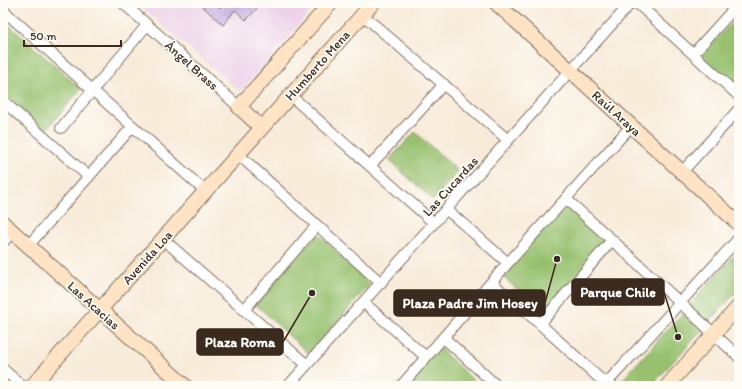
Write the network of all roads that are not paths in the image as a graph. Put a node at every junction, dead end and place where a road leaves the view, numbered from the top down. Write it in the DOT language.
graph roads {
  1 [pos="123,3"];
  2 [pos="331,3"];
  3 [pos="373,3"];
  4 [pos="496,3"];
  5 [pos="631,3"];
  6 [pos="637,3"];
  7 [pos="738,4"];
  8 [pos="3,10"];
  9 [pos="363,15"];
  10 [pos="147,25"];
  11 [pos="692,54"];
  12 [pos="570,71"];
  13 [pos="444,84"];
  14 [pos="92,90"];
  15 [pos="290,95"];
  16 [pos="739,96"];
  17 [pos="3,101"];
  18 [pos="239,106"];
  19 [pos="739,109"];
  20 [pos="133,126"];
  21 [pos="631,126"];
  22 [pos="60,128"];
  23 [pos="262,128"];
  24 [pos="508,140"];
  25 [pos="238,154"];
  26 [pos="370,166"];
  27 [pos="682,172"];
  28 [pos="89,177"];
  29 [pos="205,191"];
  30 [pos="566,199"];
  31 [pos="446,209"];
  32 [pos="434,223"];
  33 [pos="739,224"];
  34 [pos="317,225"];
  35 [pos="8,227"];
  36 [pos="739,238"];
  37 [pos="163,239"];
  38 [pos="612,240"];
  39 [pos="3,242"];
  40 [pos="28,246"];
  41 [pos="508,263"];
  42 [pos="381,283"];
  43 [pos="492,283"];
  44 [pos="363,302"];
  45 [pos="680,302"];
  46 [pos="739,306"];
  47 [pos="100,309"];
  48 [pos="244,310"];
  49 [pos="540,324"];
  50 [pos="714,334"];
  51 [pos="444,338"];
  52 [pos="426,357"];
  53 [pos="739,357"];
  54 [pos="307,365"];
  55 [pos="3,369"];
  56 [pos="491,384"];
  57 [pos="32,385"];
  58 [pos="606,385"];
  59 [pos="185,386"];
  60 [pos="288,386"];
  61 [pos="400,386"];
  62 [pos="667,386"];
  1 -- 10 [label="street, Ángel Brass"];
  2 -- 18 [label="street"];
  3 -- 9 [label="street, Humberto Mena"];
  4 -- 12 [label="street, Raúl Araya"];
  5 -- 12 [label="street, Las Cucardas"];
  6 -- 11 [label="street"];
  7 -- 11 [label="street"];
  8 -- 14 [label="street"];
  9 -- 13 [label="street"];
  9 -- 15 [label="street, Humberto Mena"];
  10 -- 14 [label="street"];
  10 -- 18 [label="street, Ángel Brass"];
  11 -- 16 [label="street"];
  12 -- 21 [label="street, Raúl Araya"];
  12 -- 24 [label="street, Las Cucardas"];
  13 -- 24 [label="street"];
  13 -- 26 [label="street"];
  14 -- 20 [label="street"];
  14 -- 22 [label="street"];
  15 -- 23 [label="street, Humberto Mena"];
  15 -- 26 [label="street"];
  17 -- 28 [label="street"];
  18 -- 23 [label="street, Ángel Brass"];
  19 -- 27 [label="street"];
  20 -- 28 [label="street"];
  20 -- 29 [label="street"];
  21 -- 27 [label="street, Raúl Araya"];
  21 -- 30 [label="street"];
  23 -- 25 [label="street, Avenida Loa"];
  24 -- 31 [label="street, Las Cucardas"];
  25 -- 29 [label="street, Avenida Loa"];
  25 -- 34 [label="street"];
  26 -- 32 [label="street"];
  27 -- 33 [label="street, Raúl Araya"];
  28 -- 40 [label="street"];
  29 -- 37 [label="street, Avenida Loa"];
  30 -- 38 [label="street"];
  30 -- 41 [label="street"];
  31 -- 32 [label="street, Las Cucardas"];
  31 -- 41 [label="street"];
  32 -- 42 [label="street, Las Cucardas"];
  34 -- 42 [label="street"];
  34 -- 48 [label="street"];
  35 -- 39 [label="street"];
  35 -- 40 [label="street, Las Acacias"];
  36 -- 45 [label="street"];
  37 -- 47 [label="street, Avenida Loa"];
  37 -- 48 [label="street"];
  38 -- 45 [label="street"];
  38 -- 49 [label="street"];
  40 -- 47 [label="street, Las Acacias"];
  41 -- 43 [label="street"];
  42 -- 44 [label="street, Las Cucardas"];
  43 -- 49 [label="street"];
  43 -- 51 [label="street"];
  44 -- 52 [label="street"];
  44 -- 54 [label="street, Las Cucardas"];
  45 -- 50 [label="street"];
  45 -- 58 [label="street"];
  46 -- 50 [label="street"];
  47 -- 57 [label="street, Avenida Loa"];
  47 -- 59 [label="street, Las Acacias"];
  48 -- 54 [label="street"];
  49 -- 58 [label="street"];
  50 -- 53 [label="street"];
  50 -- 62 [label="street"];
  51 -- 52 [label="street"];
  51 -- 56 [label="street"];
  52 -- 61 [label="street"];
  54 -- 60 [label="street, Las Cucardas"];
  55 -- 57 [label="street"];
}
